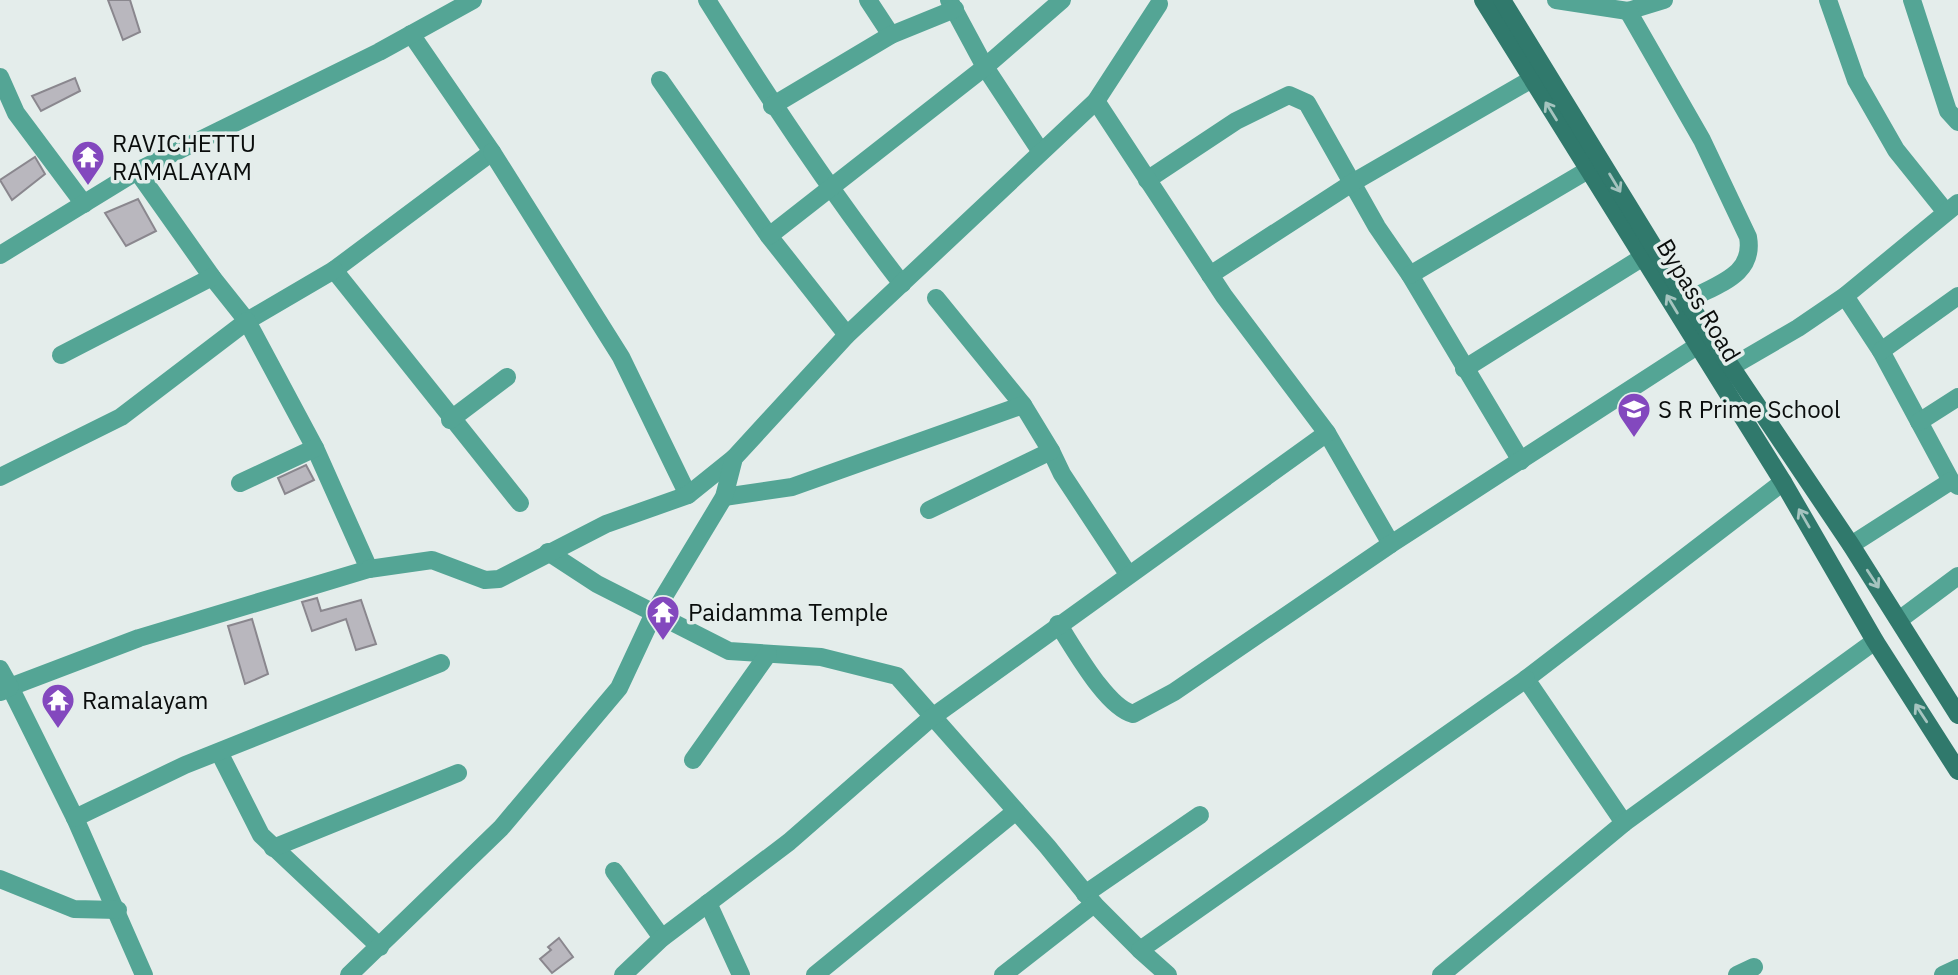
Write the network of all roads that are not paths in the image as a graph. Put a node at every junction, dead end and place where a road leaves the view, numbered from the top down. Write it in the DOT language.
graph roads {
  1 [pos="473,0"];
  2 [pos="707,0"];
  3 [pos="868,0"];
  4 [pos="1062,0"];
  5 [pos="1483,0"];
  6 [pos="1502,0"];
  7 [pos="1556,0"];
  8 [pos="1664,0"];
  9 [pos="1828,0"];
  10 [pos="1912,0"];
  11 [pos="1160,1"];
  12 [pos="952,5"];
  13 [pos="1041,7"];
  14 [pos="1628,10"];
  15 [pos="411,34"];
  16 [pos="891,35"];
  17 [pos="985,67"];
  18 [pos="0,77"];
  19 [pos="1532,79"];
  20 [pos="660,80"];
  21 [pos="1096,101"];
  22 [pos="772,106"];
  23 [pos="1955,112"];
  24 [pos="492,152"];
  25 [pos="1041,152"];
  26 [pos="1588,170"];
  27 [pos="138,171"];
  28 [pos="1147,180"];
  29 [pos="1352,183"];
  30 [pos="829,189"];
  31 [pos="84,204"];
  32 [pos="1952,207"];
  33 [pos="769,236"];
  34 [pos="0,255"];
  35 [pos="1643,257"];
  36 [pos="334,270"];
  37 [pos="1210,275"];
  38 [pos="1410,275"];
  39 [pos="212,277"];
  40 [pos="902,284"];
  41 [pos="1845,296"];
  42 [pos="1958,296"];
  43 [pos="936,298"];
  44 [pos="1687,301"];
  45 [pos="247,321"];
  46 [pos="847,335"];
  47 [pos="1697,346"];
  48 [pos="1881,351"];
  49 [pos="61,355"];
  50 [pos="1731,367"];
  51 [pos="1464,369"];
  52 [pos="507,377"];
  53 [pos="1958,397"];
  54 [pos="1023,405"];
  55 [pos="450,420"];
  56 [pos="1919,422"];
  57 [pos="1327,433"];
  58 [pos="315,448"];
  59 [pos="1051,451"];
  60 [pos="734,457"];
  61 [pos="1521,461"];
  62 [pos="0,477"];
  63 [pos="240,482"];
  64 [pos="1783,482"];
  65 [pos="1955,483"];
  66 [pos="688,495"];
  67 [pos="724,498"];
  68 [pos="520,503"];
  69 [pos="929,510"];
  70 [pos="1391,544"];
  71 [pos="1851,545"];
  72 [pos="548,552"];
  73 [pos="369,569"];
  74 [pos="1128,574"];
  75 [pos="1958,576"];
  76 [pos="654,613"];
  77 [pos="1899,620"];
  78 [pos="1058,624"];
  79 [pos="1875,641"];
  80 [pos="768,654"];
  81 [pos="441,663"];
  82 [pos="0,669"];
  83 [pos="1526,679"];
  84 [pos="5,690"];
  85 [pos="1953,692"];
  86 [pos="1958,715"];
  87 [pos="931,718"];
  88 [pos="220,754"];
  89 [pos="693,760"];
  90 [pos="1958,771"];
  91 [pos="458,774"];
  92 [pos="1016,811"];
  93 [pos="1200,815"];
  94 [pos="75,818"];
  95 [pos="1624,823"];
  96 [pos="273,848"];
  97 [pos="614,871"];
  98 [pos="0,879"];
  99 [pos="1090,899"];
  100 [pos="708,903"];
  101 [pos="118,910"];
  102 [pos="662,937"];
  103 [pos="380,947"];
  104 [pos="1140,950"];
  105 [pos="1958,968"];
  106 [pos="360,972"];
  107 [pos="1451,972"];
  108 [pos="144,975"];
  109 [pos="623,975"];
  110 [pos="741,975"];
  111 [pos="815,975"];
  112 [pos="1003,975"];
  113 [pos="1168,975"];
  114 [pos="1943,975"];
  1 -- 15 [label="street"];
  2 -- 22 [label="street"];
  3 -- 16 [label="street"];
  4 -- 13 [label="street"];
  5 -- 19 [label="main road, Bypass Road"];
  6 -- 44 [label="main road, Bypass Road, one-way"];
  7 -- 14 [label="street"];
  8 -- 14 [label="street"];
  9 -- 32 [label="street"];
  10 -- 23 [label="street"];
  11 -- 21 [label="street"];
  12 -- 16 [label="street"];
  12 -- 17 [label="street"];
  13 -- 17 [label="street"];
  14 -- 44 [label="street"];
  15 -- 24 [label="street"];
  15 -- 27 [label="street"];
  16 -- 22 [label="street"];
  17 -- 25 [label="street"];
  17 -- 30 [label="street"];
  18 -- 31 [label="street"];
  26 -- 19 [label="main road, Bypass Road, one-way"];
  19 -- 29 [label="street"];
  20 -- 33 [label="street"];
  21 -- 25 [label="street"];
  21 -- 28 [label="street"];
  22 -- 30 [label="street"];
  24 -- 36 [label="street"];
  24 -- 66 [label="street"];
  25 -- 40 [label="street"];
  26 -- 35 [label="main road, Bypass Road"];
  26 -- 38 [label="street"];
  27 -- 31 [label="street"];
  27 -- 39 [label="street"];
  28 -- 29 [label="street"];
  28 -- 37 [label="street"];
  29 -- 37 [label="street"];
  29 -- 38 [label="street"];
  30 -- 33 [label="street"];
  30 -- 40 [label="street"];
  31 -- 34 [label="street"];
  32 -- 41 [label="street"];
  33 -- 46 [label="street"];
  47 -- 35 [label="main road, Bypass Road, one-way"];
  35 -- 51 [label="street"];
  36 -- 45 [label="street"];
  36 -- 55 [label="street"];
  37 -- 57 [label="street"];
  38 -- 51 [label="street"];
  39 -- 45 [label="street"];
  39 -- 49 [label="street"];
  40 -- 46 [label="street"];
  41 -- 48 [label="street"];
  41 -- 50 [label="street"];
  42 -- 48 [label="street"];
  43 -- 54 [label="street"];
  44 -- 50 [label="main road, Bypass Road"];
  45 -- 58 [label="street"];
  45 -- 62 [label="street"];
  46 -- 60 [label="street"];
  47 -- 61 [label="street"];
  47 -- 64 [label="main road, Bypass Road"];
  48 -- 56 [label="street"];
  50 -- 71 [label="main road, Bypass Road"];
  51 -- 61 [label="street"];
  52 -- 55 [label="street"];
  53 -- 56 [label="street"];
  54 -- 59 [label="street"];
  54 -- 67 [label="street"];
  55 -- 68 [label="street"];
  56 -- 65 [label="street"];
  57 -- 70 [label="street"];
  57 -- 74 [label="street"];
  58 -- 63 [label="street"];
  58 -- 73 [label="street"];
  59 -- 69 [label="street"];
  59 -- 74 [label="street"];
  60 -- 66 [label="street"];
  60 -- 67 [label="street"];
  61 -- 70 [label="street"];
  79 -- 64 [label="main road, Bypass Road, one-way"];
  64 -- 83 [label="street"];
  65 -- 71 [label="street"];
  66 -- 72 [label="street"];
  67 -- 76 [label="street"];
  70 -- 78 [label="street"];
  71 -- 77 [label="main road, Bypass Road, one-way"];
  72 -- 73 [label="street"];
  72 -- 76 [label="street"];
  73 -- 84 [label="street"];
  74 -- 78 [label="street"];
  75 -- 77 [label="street"];
  76 -- 80 [label="street"];
  76 -- 103 [label="street"];
  77 -- 85 [label="main road, Bypass Road"];
  78 -- 87 [label="street"];
  90 -- 79 [label="main road, Bypass Road, one-way"];
  79 -- 95 [label="street"];
  80 -- 87 [label="street"];
  80 -- 89 [label="street"];
  81 -- 88 [label="street"];
  82 -- 84 [label="street"];
  83 -- 95 [label="street"];
  83 -- 104 [label="street"];
  84 -- 94 [label="street"];
  85 -- 86 [label="main road, Bypass Road"];
  87 -- 92 [label="street"];
  87 -- 100 [label="street"];
  88 -- 94 [label="street"];
  88 -- 96 [label="street"];
  91 -- 96 [label="street"];
  92 -- 99 [label="street"];
  92 -- 111 [label="street"];
  93 -- 99 [label="street"];
  94 -- 101 [label="street"];
  95 -- 107 [label="street"];
  96 -- 103 [label="street"];
  97 -- 102 [label="street"];
  98 -- 101 [label="street"];
  99 -- 104 [label="street"];
  99 -- 112 [label="street"];
  100 -- 102 [label="street"];
  100 -- 110 [label="street"];
  101 -- 108 [label="street"];
  102 -- 109 [label="street"];
  103 -- 106 [label="street"];
  104 -- 113 [label="street"];
  105 -- 114 [label="street"];
}
